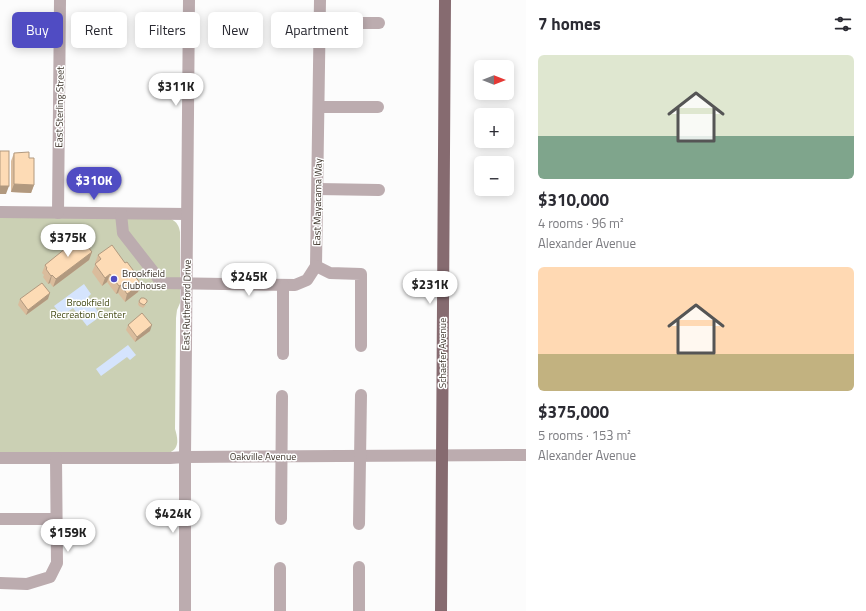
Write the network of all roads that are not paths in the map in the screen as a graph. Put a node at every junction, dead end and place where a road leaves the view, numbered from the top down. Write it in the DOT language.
graph roads {
  1 [pos="60,0"];
  2 [pos="189,0"];
  3 [pos="320,0"];
  4 [pos="445,0"];
  5 [pos="320,12"];
  6 [pos="363,23"];
  7 [pos="379,23"];
  8 [pos="320,48"];
  9 [pos="319,107"];
  10 [pos="378,107"];
  11 [pos="318,189"];
  12 [pos="379,190"];
  13 [pos="0,212"];
  14 [pos="58,213"];
  15 [pos="121,214"];
  16 [pos="187,214"];
  17 [pos="316,266"];
  18 [pos="186,284"];
  19 [pos="283,285"];
  20 [pos="361,346"];
  21 [pos="283,354"];
  22 [pos="361,395"];
  23 [pos="282,396"];
  24 [pos="526,455"];
  25 [pos="184,456"];
  26 [pos="281,456"];
  27 [pos="360,456"];
  28 [pos="441,456"];
  29 [pos="0,458"];
  30 [pos="56,458"];
  31 [pos="0,519"];
  32 [pos="56,519"];
  33 [pos="280,519"];
  34 [pos="359,524"];
  35 [pos="359,567"];
  36 [pos="280,568"];
  37 [pos="0,583"];
  38 [pos="184,611"];
  39 [pos="280,611"];
  40 [pos="359,611"];
  41 [pos="440,611"];
  1 -- 14 [label="street, East Sterling Street"];
  2 -- 16 [label="street, East Rutherford Drive"];
  3 -- 5 [label="street, East Mayacama Way"];
  4 -- 28 [label="main road, Schaefer Avenue"];
  6 -- 7 [label="street"];
  8 -- 9 [label="street, East Mayacama Way"];
  9 -- 10 [label="street"];
  9 -- 11 [label="street, East Mayacama Way"];
  11 -- 12 [label="street"];
  11 -- 17 [label="street, East Mayacama Way"];
  13 -- 14 [label="street"];
  14 -- 15 [label="street"];
  15 -- 16 [label="street"];
  15 -- 18 [label="street"];
  16 -- 18 [label="street, East Rutherford Drive"];
  17 -- 19 [label="street"];
  17 -- 20 [label="street"];
  18 -- 19 [label="street"];
  18 -- 25 [label="street, East Rutherford Drive"];
  19 -- 21 [label="street"];
  22 -- 27 [label="street"];
  23 -- 26 [label="street"];
  24 -- 28 [label="street, Oakville Avenue"];
  25 -- 26 [label="street, Oakville Avenue"];
  25 -- 30 [label="street, Oakville Avenue"];
  25 -- 38 [label="street, East Rutherford Drive"];
  26 -- 27 [label="street, Oakville Avenue"];
  26 -- 33 [label="street"];
  27 -- 28 [label="street, Oakville Avenue"];
  27 -- 34 [label="street"];
  28 -- 41 [label="main road, Schaefer Avenue"];
  29 -- 30 [label="street, Oakville Avenue"];
  30 -- 32 [label="street"];
  31 -- 32 [label="street"];
  32 -- 37 [label="street"];
  35 -- 40 [label="street"];
  36 -- 39 [label="street"];
}
